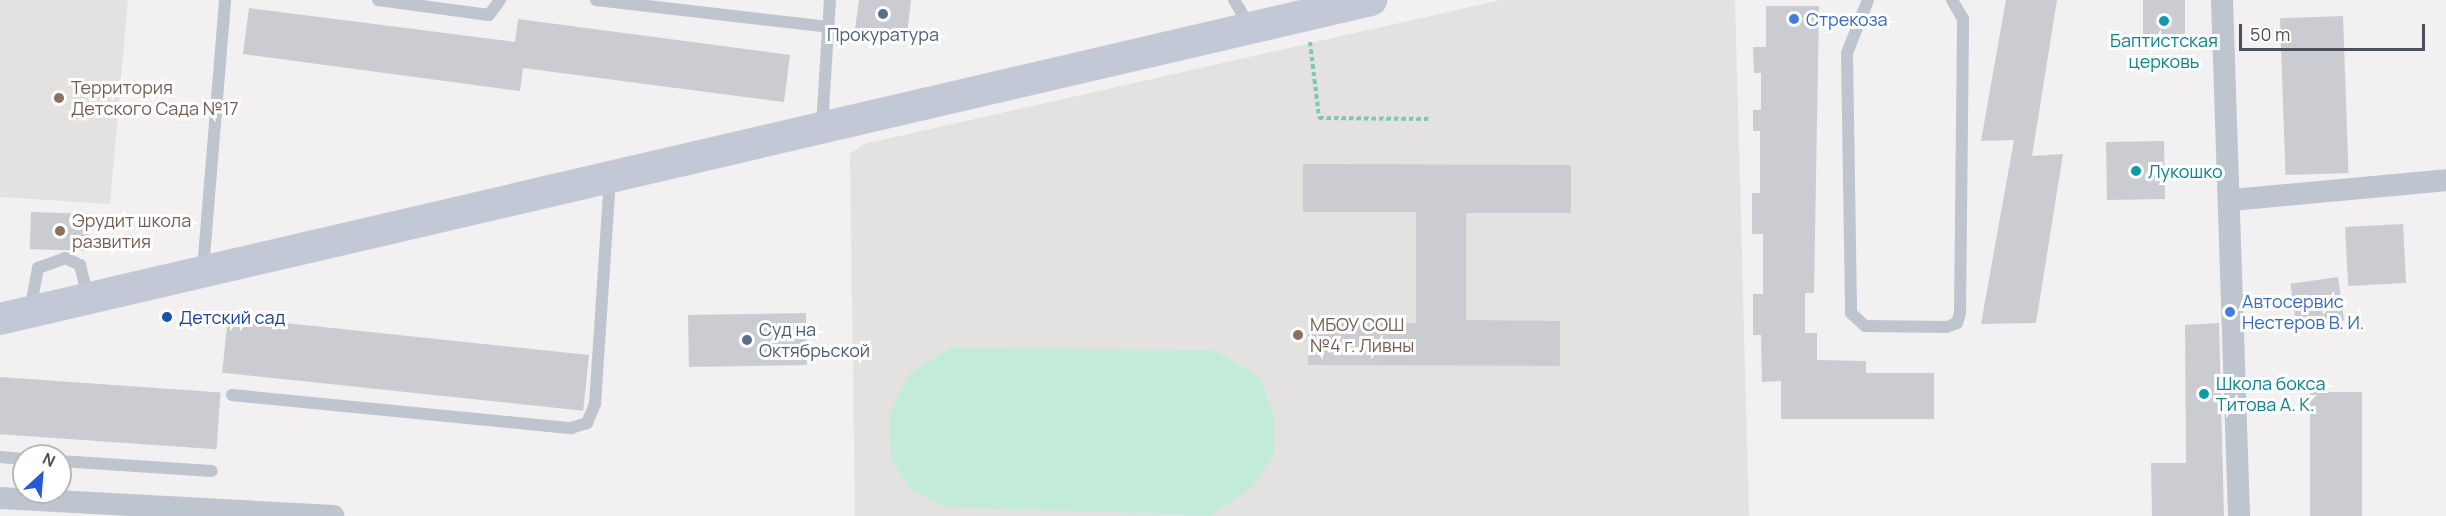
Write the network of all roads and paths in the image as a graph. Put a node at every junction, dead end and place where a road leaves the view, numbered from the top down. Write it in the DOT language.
graph roads {
  1 [pos="225,0"];
  2 [pos="378,0"];
  3 [pos="500,0"];
  4 [pos="596,0"];
  5 [pos="830,0"];
  6 [pos="1234,0"];
  7 [pos="1371,0"];
  8 [pos="1868,0"];
  9 [pos="1952,0"];
  10 [pos="2222,0"];
  11 [pos="1307,15"];
  12 [pos="828,27"];
  13 [pos="1251,28"];
  14 [pos="1429,118"];
  15 [pos="822,126"];
  16 [pos="611,174"];
  17 [pos="2446,180"];
  18 [pos="2232,200"];
  19 [pos="203,269"];
  20 [pos="88,297"];
  21 [pos="30,312"];
  22 [pos="0,320"];
  23 [pos="232,395"];
  24 [pos="72,462"];
  25 [pos="212,471"];
  26 [pos="0,498"];
  27 [pos="334,516"];
  28 [pos="2239,516"];
  1 -- 19 [label="lane"];
  2 -- 3 [label="lane"];
  4 -- 12 [label="lane"];
  5 -- 12 [label="lane"];
  6 -- 13 [label="lane"];
  7 -- 11 [label="street"];
  8 -- 9 [label="lane"];
  10 -- 18 [label="street"];
  11 -- 13 [label="street"];
  11 -- 14 [label="path"];
  12 -- 15 [label="lane"];
  13 -- 15 [label="street"];
  15 -- 16 [label="street"];
  16 -- 19 [label="street"];
  16 -- 23 [label="lane"];
  17 -- 18 [label="street"];
  18 -- 28 [label="street"];
  19 -- 20 [label="street"];
  20 -- 21 [label="street"];
  20 -- 21 [label="lane"];
  21 -- 22 [label="street"];
  24 -- 25 [label="lane"];
  26 -- 27 [label="street"];
}
